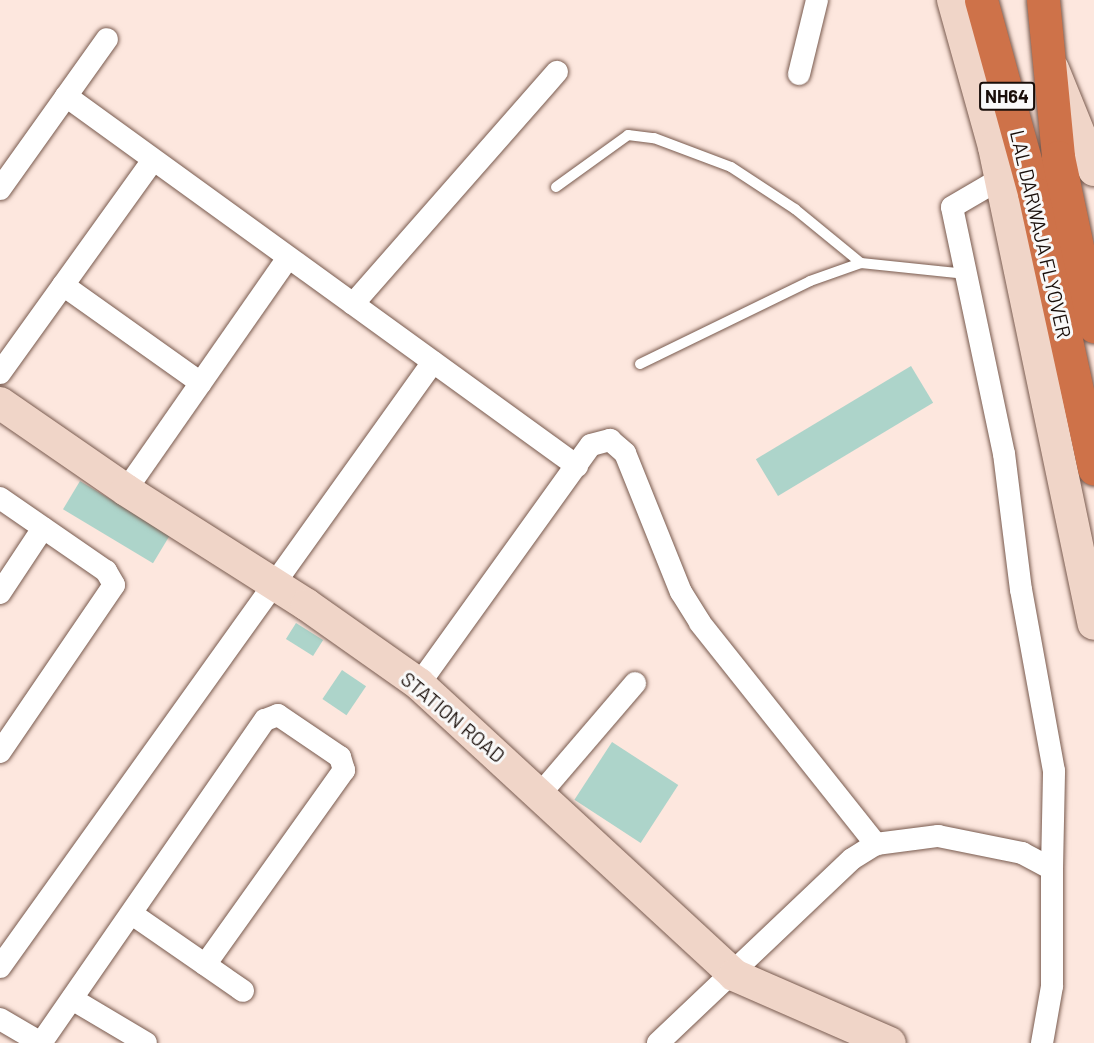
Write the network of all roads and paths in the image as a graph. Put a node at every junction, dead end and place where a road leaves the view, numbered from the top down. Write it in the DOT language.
graph roads {
  1 [pos="817,0"];
  2 [pos="953,0"];
  3 [pos="981,0"];
  4 [pos="1043,0"];
  5 [pos="107,39"];
  6 [pos="1049,60"];
  7 [pos="557,72"];
  8 [pos="799,74"];
  9 [pos="66,96"];
  10 [pos="153,160"];
  11 [pos="1094,170"];
  12 [pos="1000,179"];
  13 [pos="556,187"];
  14 [pos="0,189"];
  15 [pos="288,258"];
  16 [pos="861,263"];
  17 [pos="966,274"];
  18 [pos="63,285"];
  19 [pos="353,304"];
  20 [pos="1094,326"];
  21 [pos="433,362"];
  22 [pos="640,364"];
  23 [pos="0,373"];
  24 [pos="201,382"];
  25 [pos="0,403"];
  26 [pos="577,466"];
  27 [pos="1094,469"];
  28 [pos="126,490"];
  29 [pos="0,498"];
  30 [pos="43,528"];
  31 [pos="274,586"];
  32 [pos="0,593"];
  33 [pos="1094,624"];
  34 [pos="635,683"];
  35 [pos="419,684"];
  36 [pos="0,752"];
  37 [pos="540,794"];
  38 [pos="876,844"];
  39 [pos="1052,869"];
  40 [pos="132,914"];
  41 [pos="205,965"];
  42 [pos="0,967"];
  43 [pos="734,975"];
  44 [pos="243,991"];
  45 [pos="72,999"];
  46 [pos="0,1019"];
  47 [pos="146,1043"];
  48 [pos="658,1043"];
  49 [pos="890,1043"];
  50 [pos="1042,1043"];
  1 -- 8 [label="street"];
  2 -- 12 [label="street"];
  3 -- 27 [label="highway, LAL DARWAJA FLYOVER / NH64"];
  4 -- 6 [label="highway, NH64"];
  5 -- 9 [label="street"];
  6 -- 11 [label="street"];
  6 -- 20 [label="highway, LAL DARWAJA FLYOVER / NH64"];
  7 -- 19 [label="street"];
  9 -- 10 [label="street"];
  9 -- 14 [label="street"];
  10 -- 15 [label="street"];
  10 -- 18 [label="street"];
  12 -- 17 [label="street"];
  12 -- 33 [label="street"];
  13 -- 16 [label="lane"];
  15 -- 19 [label="street"];
  15 -- 24 [label="street"];
  16 -- 17 [label="lane"];
  16 -- 22 [label="lane"];
  17 -- 39 [label="street"];
  18 -- 23 [label="street"];
  18 -- 24 [label="street"];
  19 -- 21 [label="street"];
  21 -- 26 [label="street"];
  21 -- 31 [label="street"];
  24 -- 28 [label="street"];
  25 -- 28 [label="street, STATION ROAD"];
  26 -- 35 [label="street"];
  26 -- 38 [label="street"];
  28 -- 31 [label="street, STATION ROAD"];
  29 -- 30 [label="street"];
  30 -- 32 [label="street"];
  30 -- 36 [label="street"];
  31 -- 35 [label="street, STATION ROAD"];
  31 -- 42 [label="street"];
  34 -- 37 [label="street"];
  35 -- 37 [label="street, STATION ROAD"];
  37 -- 43 [label="street, STATION ROAD"];
  38 -- 39 [label="street"];
  38 -- 43 [label="street"];
  39 -- 50 [label="street"];
  40 -- 41 [label="street"];
  40 -- 41 [label="street"];
  40 -- 45 [label="street"];
  41 -- 44 [label="street"];
  43 -- 48 [label="street"];
  43 -- 49 [label="street, STATION ROAD"];
  45 -- 46 [label="street"];
  45 -- 47 [label="street"];
}
